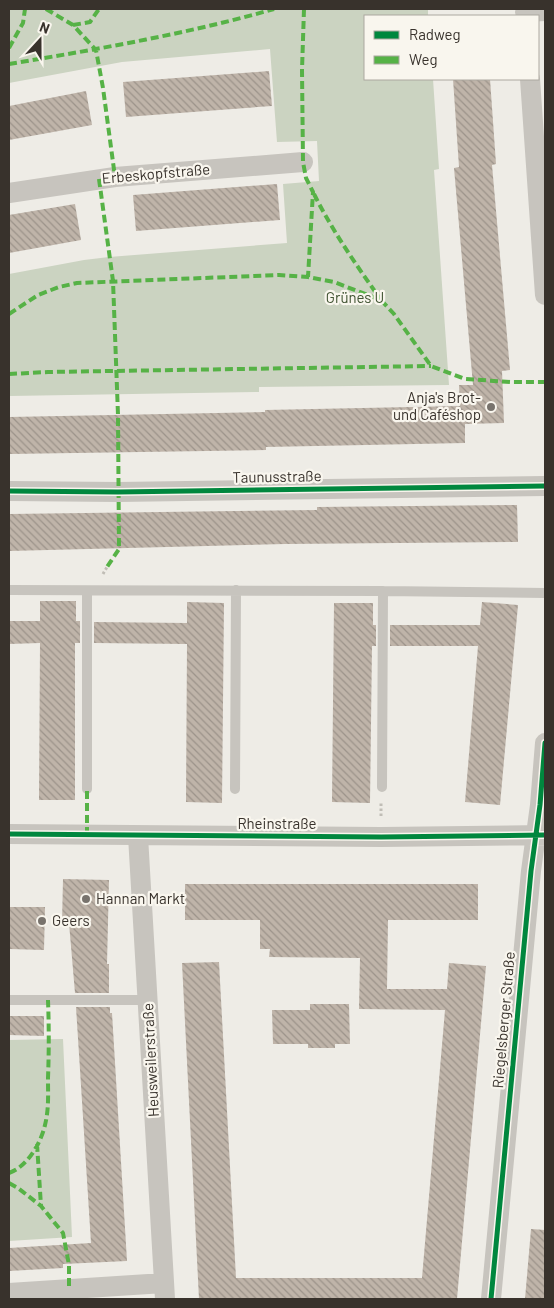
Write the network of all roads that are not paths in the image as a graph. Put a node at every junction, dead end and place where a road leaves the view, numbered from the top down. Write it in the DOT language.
graph roads {
  1 [pos="545,11"];
  2 [pos="525,12"];
  3 [pos="530,80"];
  4 [pos="303,162"];
  5 [pos="9,193"];
  6 [pos="544,243"];
  7 [pos="545,295"];
  8 [pos="545,486"];
  9 [pos="9,491"];
  10 [pos="9,590"];
  11 [pos="87,590"];
  12 [pos="236,590"];
  13 [pos="383,591"];
  14 [pos="545,593"];
  15 [pos="545,743"];
  16 [pos="382,787"];
  17 [pos="87,789"];
  18 [pos="235,789"];
  19 [pos="9,834"];
  20 [pos="540,835"];
  21 [pos="138,836"];
  22 [pos="9,1000"];
  23 [pos="147,1000"];
  24 [pos="165,1291"];
  25 [pos="9,1293"];
  26 [pos="491,1299"];
  1 -- 2 [label="street"];
  3 -- 6 [label="street"];
  4 -- 5 [label="street, Erbeskopfstraße"];
  6 -- 7 [label="street"];
  8 -- 9 [label="street, Taunusstraße"];
  10 -- 11 [label="lane"];
  11 -- 12 [label="lane"];
  11 -- 17 [label="lane"];
  12 -- 13 [label="lane"];
  12 -- 18 [label="lane"];
  13 -- 14 [label="lane"];
  13 -- 16 [label="lane"];
  15 -- 20 [label="street, Riegelsberger Straße"];
  19 -- 21 [label="street, Rheinstraße"];
  20 -- 21 [label="street, Rheinstraße"];
  20 -- 26 [label="street, Riegelsberger Straße"];
  21 -- 23 [label="street, Heusweilerstraße"];
  22 -- 23 [label="lane"];
  23 -- 24 [label="street, Heusweilerstraße"];
  24 -- 25 [label="street, Heusweilerstraße"];
}
